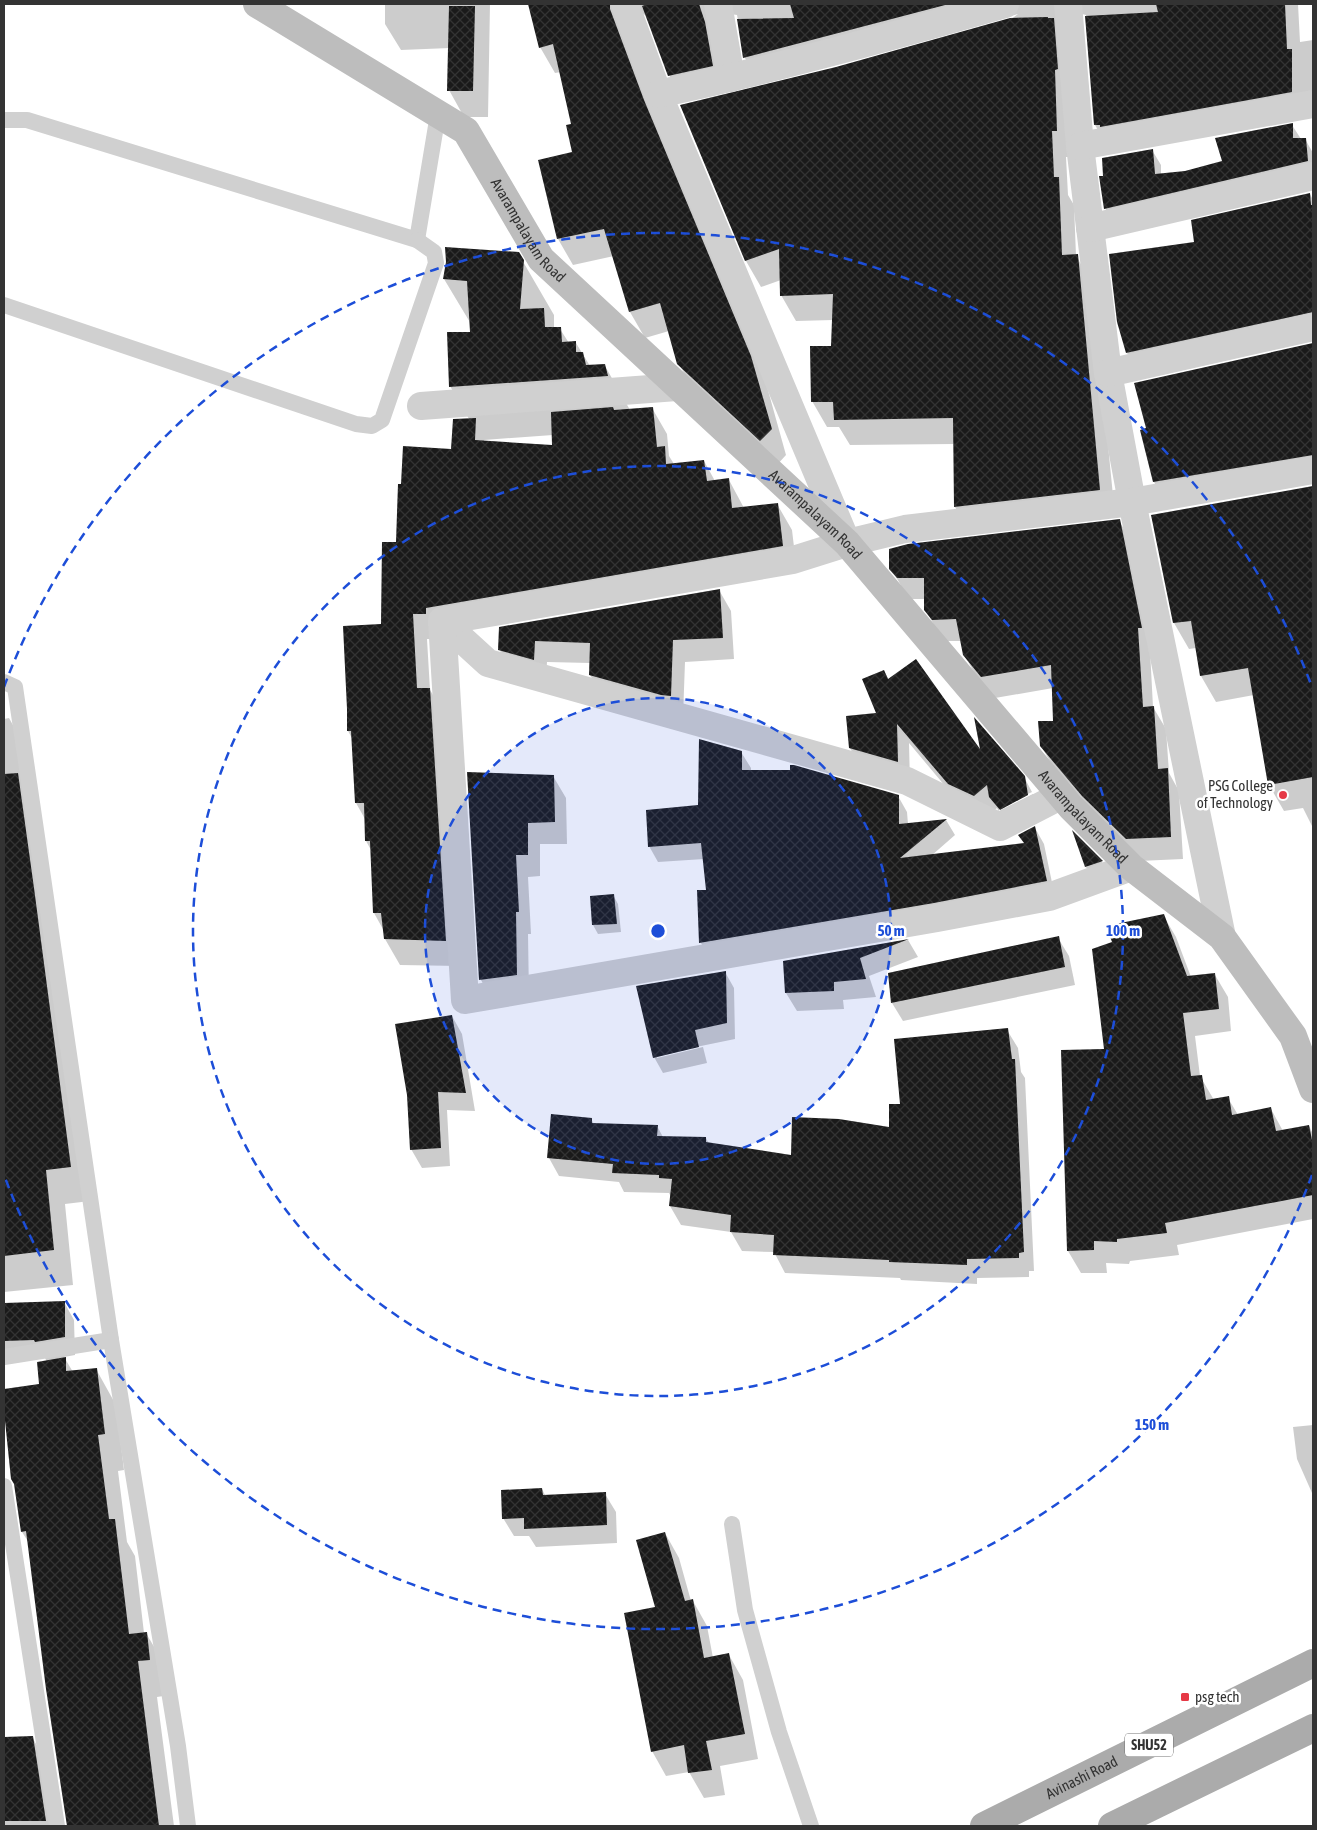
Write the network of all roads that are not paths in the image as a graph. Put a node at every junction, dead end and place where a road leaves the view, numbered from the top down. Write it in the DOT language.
graph roads {
  1 [pos="257,4"];
  2 [pos="625,4"];
  3 [pos="718,4"];
  4 [pos="1005,4"];
  5 [pos="1068,4"];
  6 [pos="731,78"];
  7 [pos="658,94"];
  8 [pos="1313,104"];
  9 [pos="438,114"];
  10 [pos="4,120"];
  11 [pos="1080,146"];
  12 [pos="1313,176"];
  13 [pos="1090,228"];
  14 [pos="417,240"];
  15 [pos="4,305"];
  16 [pos="1313,327"];
  17 [pos="1108,373"];
  18 [pos="677,387"];
  19 [pos="421,406"];
  20 [pos="1313,470"];
  21 [pos="1132,502"];
  22 [pos="847,542"];
  23 [pos="442,621"];
  24 [pos="4,682"];
  25 [pos="1062,795"];
  26 [pos="1131,867"];
  27 [pos="1222,937"];
  28 [pos="1313,1089"];
  29 [pos="111,1340"];
  30 [pos="4,1357"];
  31 [pos="4,1486"];
  32 [pos="732,1524"];
  33 [pos="1313,1663"];
  34 [pos="1313,1728"];
  35 [pos="56,1826"];
  36 [pos="188,1826"];
  37 [pos="811,1826"];
  38 [pos="984,1826"];
  39 [pos="1112,1826"];
  1 -- 9 [label="street, Avarampalayam Road"];
  2 -- 7 [label="street"];
  3 -- 6 [label="street"];
  4 -- 6 [label="street"];
  5 -- 11 [label="street"];
  6 -- 7 [label="street"];
  7 -- 22 [label="street"];
  8 -- 11 [label="street"];
  9 -- 14 [label="lane"];
  9 -- 18 [label="street, Avarampalayam Road"];
  10 -- 14 [label="lane"];
  11 -- 13 [label="street"];
  12 -- 13 [label="street"];
  13 -- 17 [label="street"];
  14 -- 15 [label="lane"];
  16 -- 17 [label="street"];
  17 -- 21 [label="street"];
  18 -- 19 [label="street"];
  18 -- 22 [label="street, Avarampalayam Road"];
  20 -- 21 [label="street"];
  21 -- 22 [label="street"];
  21 -- 27 [label="street"];
  22 -- 23 [label="street"];
  22 -- 25 [label="street, Avarampalayam Road"];
  23 -- 25 [label="street"];
  23 -- 26 [label="street"];
  24 -- 29 [label="lane"];
  25 -- 26 [label="street, Avarampalayam Road"];
  26 -- 27 [label="street, Avarampalayam Road"];
  27 -- 28 [label="street, Avarampalayam Road"];
  29 -- 30 [label="lane"];
  29 -- 36 [label="lane"];
  31 -- 35 [label="lane"];
  32 -- 37 [label="lane"];
  33 -- 38 [label="main road, Avinashi Road / SHU52"];
  34 -- 39 [label="main road"];
}
